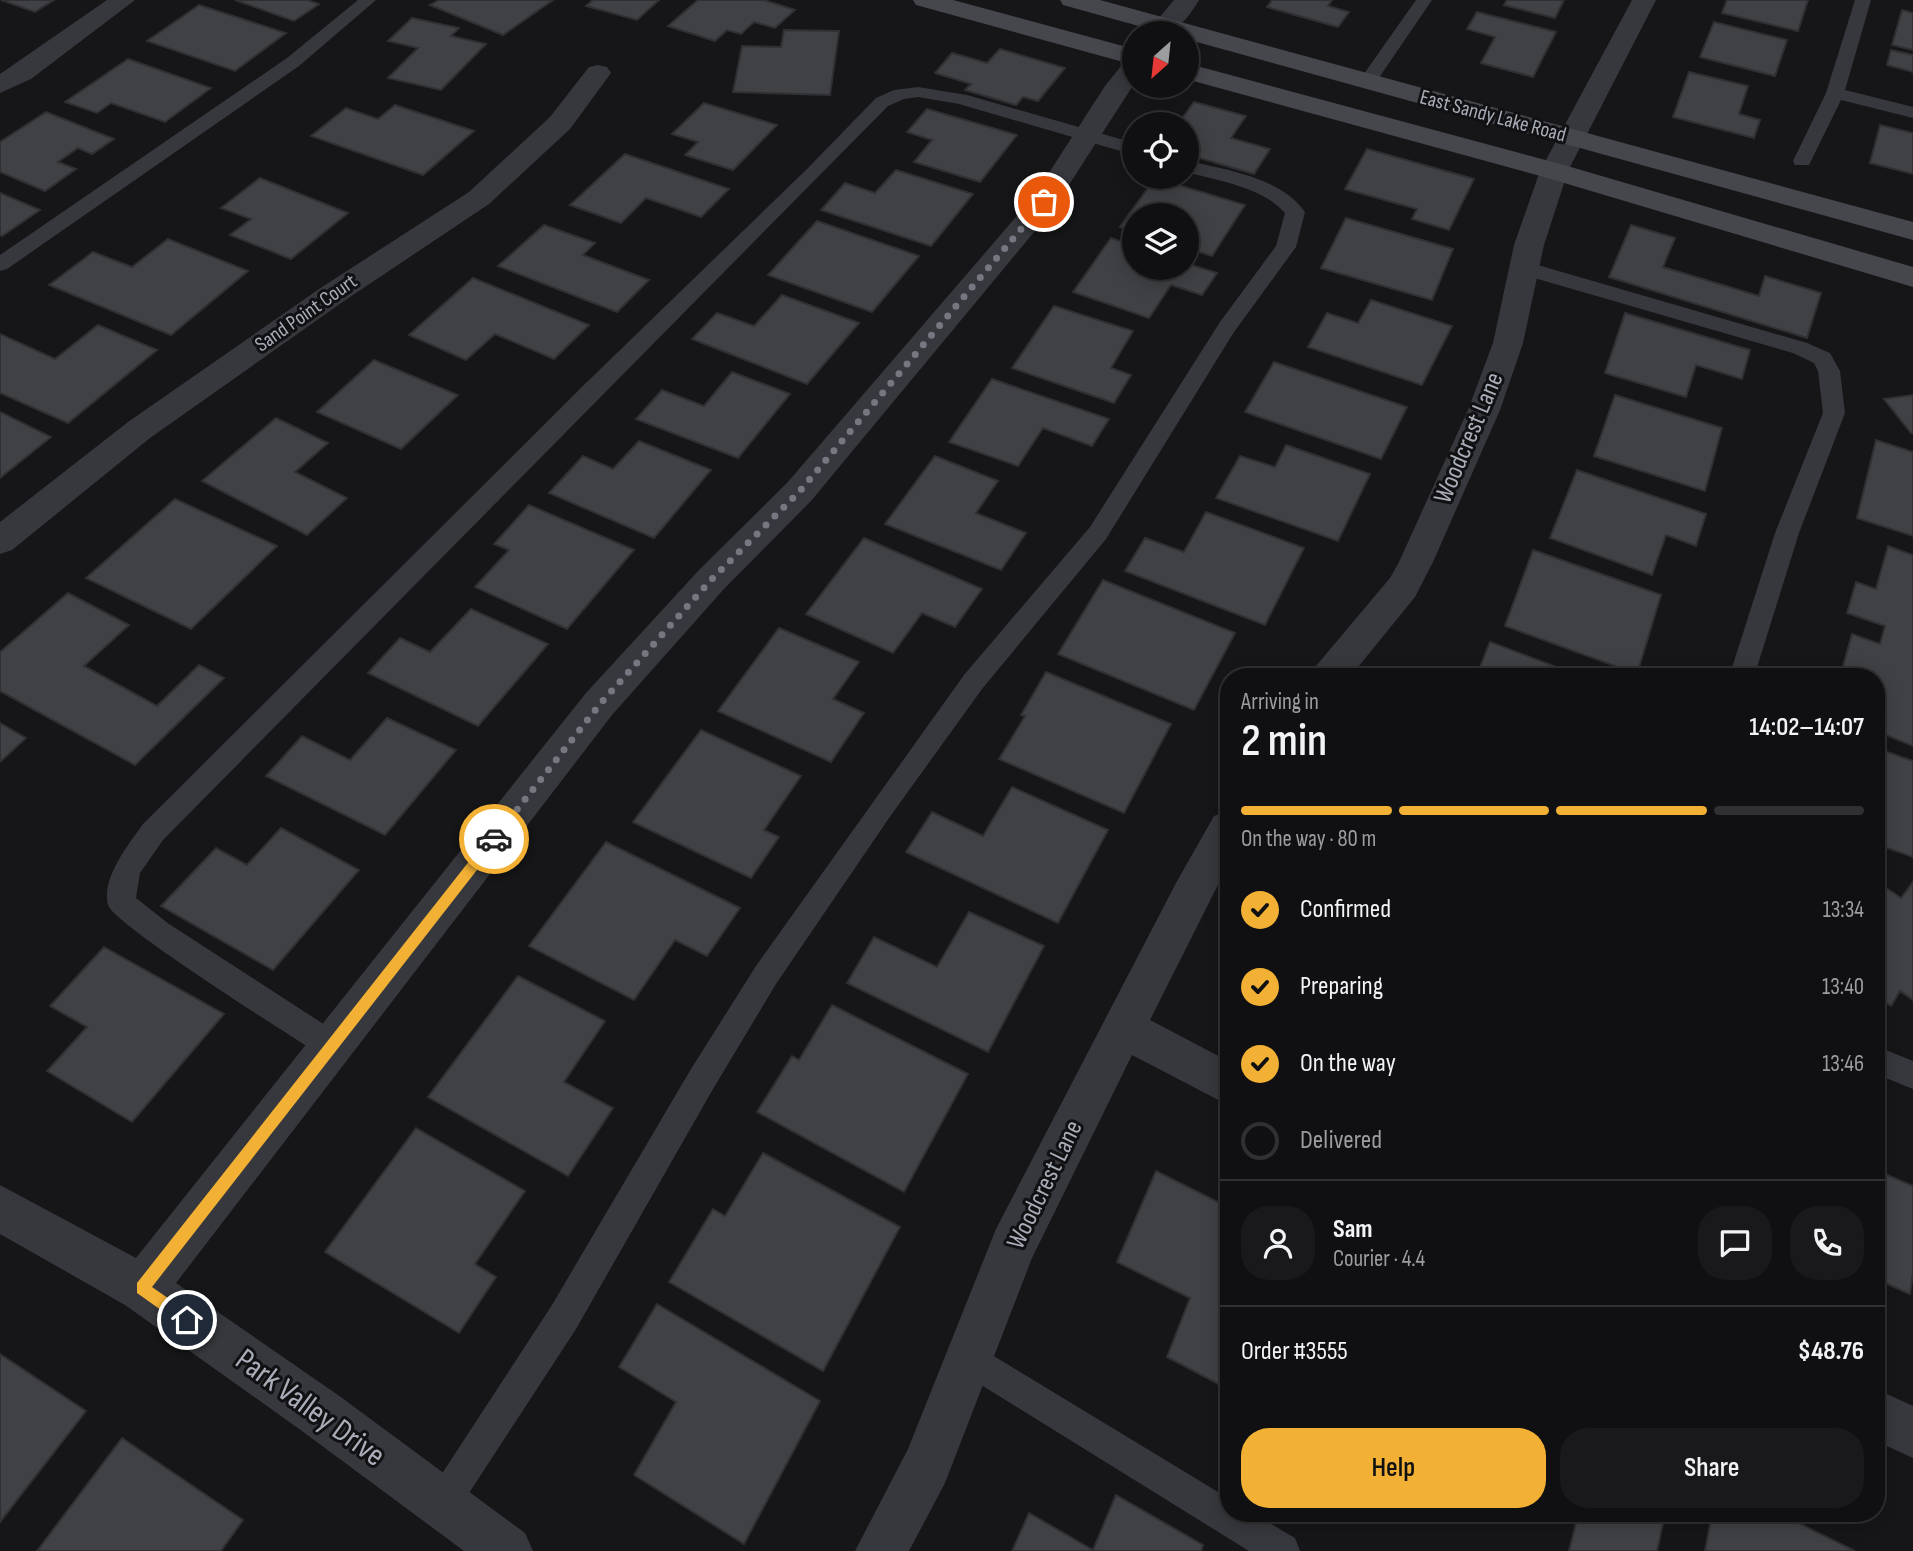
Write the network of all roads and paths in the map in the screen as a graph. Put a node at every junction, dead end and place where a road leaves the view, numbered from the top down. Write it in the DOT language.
graph roads {
  1 [pos="123,0"];
  2 [pos="368,0"];
  3 [pos="925,0"];
  4 [pos="1073,0"];
  5 [pos="1187,0"];
  6 [pos="1424,0"];
  7 [pos="1644,0"];
  8 [pos="1863,0"];
  9 [pos="1151,21"];
  10 [pos="1169,21"];
  11 [pos="1199,34"];
  12 [pos="1122,54"];
  13 [pos="7,73"];
  14 [pos="598,73"];
  15 [pos="1199,75"];
  16 [pos="1368,82"];
  17 [pos="1122,84"];
  18 [pos="1835,93"];
  19 [pos="1913,113"];
  20 [pos="1087,134"];
  21 [pos="1571,137"];
  22 [pos="1122,145"];
  23 [pos="1802,161"];
  24 [pos="1199,170"];
  25 [pos="1554,171"];
  26 [pos="1913,231"];
  27 [pos="0,264"];
  28 [pos="1524,268"];
  29 [pos="1913,277"];
  30 [pos="0,541"];
  31 [pos="1336,668"];
  32 [pos="1745,668"];
  33 [pos="1220,842"];
  34 [pos="1123,1028"];
  35 [pos="332,1046"];
  36 [pos="1885,1064"];
  37 [pos="1913,1075"];
  38 [pos="1220,1080"];
  39 [pos="0,1208"];
  40 [pos="142,1288"];
  41 [pos="969,1358"];
  42 [pos="1885,1419"];
  43 [pos="1913,1433"];
  44 [pos="442,1504"];
  45 [pos="1220,1513"];
  46 [pos="1235,1522"];
  47 [pos="507,1551"];
  48 [pos="881,1551"];
  49 [pos="1282,1551"];
  1 -- 13 [label="street"];
  2 -- 27 [label="lane"];
  3 -- 12 [label="main road"];
  4 -- 9 [label="main road, East Sandy Lake Road"];
  5 -- 10 [label="street"];
  6 -- 16 [label="lane"];
  7 -- 21 [label="street, Woodcrest Lane"];
  8 -- 18 [label="lane"];
  11 -- 16 [label="main road, East Sandy Lake Road"];
  14 -- 30 [label="street, Sand Point Court"];
  15 -- 25 [label="main road, East Sandy Lake Road"];
  16 -- 21 [label="main road, East Sandy Lake Road"];
  17 -- 20 [label="street"];
  18 -- 19 [label="lane"];
  18 -- 23 [label="lane"];
  20 -- 22 [label="lane"];
  20 -- 35 [label="street"];
  20 -- 35 [label="lane"];
  21 -- 25 [label="street, Woodcrest Lane"];
  21 -- 26 [label="main road, East Sandy Lake Road"];
  24 -- 44 [label="lane"];
  25 -- 28 [label="street, Woodcrest Lane"];
  25 -- 29 [label="main road, East Sandy Lake Road"];
  28 -- 31 [label="street, Woodcrest Lane"];
  28 -- 32 [label="lane"];
  33 -- 34 [label="street, Woodcrest Lane"];
  34 -- 38 [label="street"];
  34 -- 41 [label="street, Woodcrest Lane"];
  35 -- 40 [label="street"];
  36 -- 37 [label="lane"];
  39 -- 40 [label="street, Park Valley Drive"];
  40 -- 44 [label="street, Park Valley Drive"];
  41 -- 45 [label="lane"];
  41 -- 48 [label="street, Woodcrest Lane"];
  42 -- 43 [label="street"];
  44 -- 47 [label="street, Park Valley Drive"];
  46 -- 49 [label="lane"];
}
